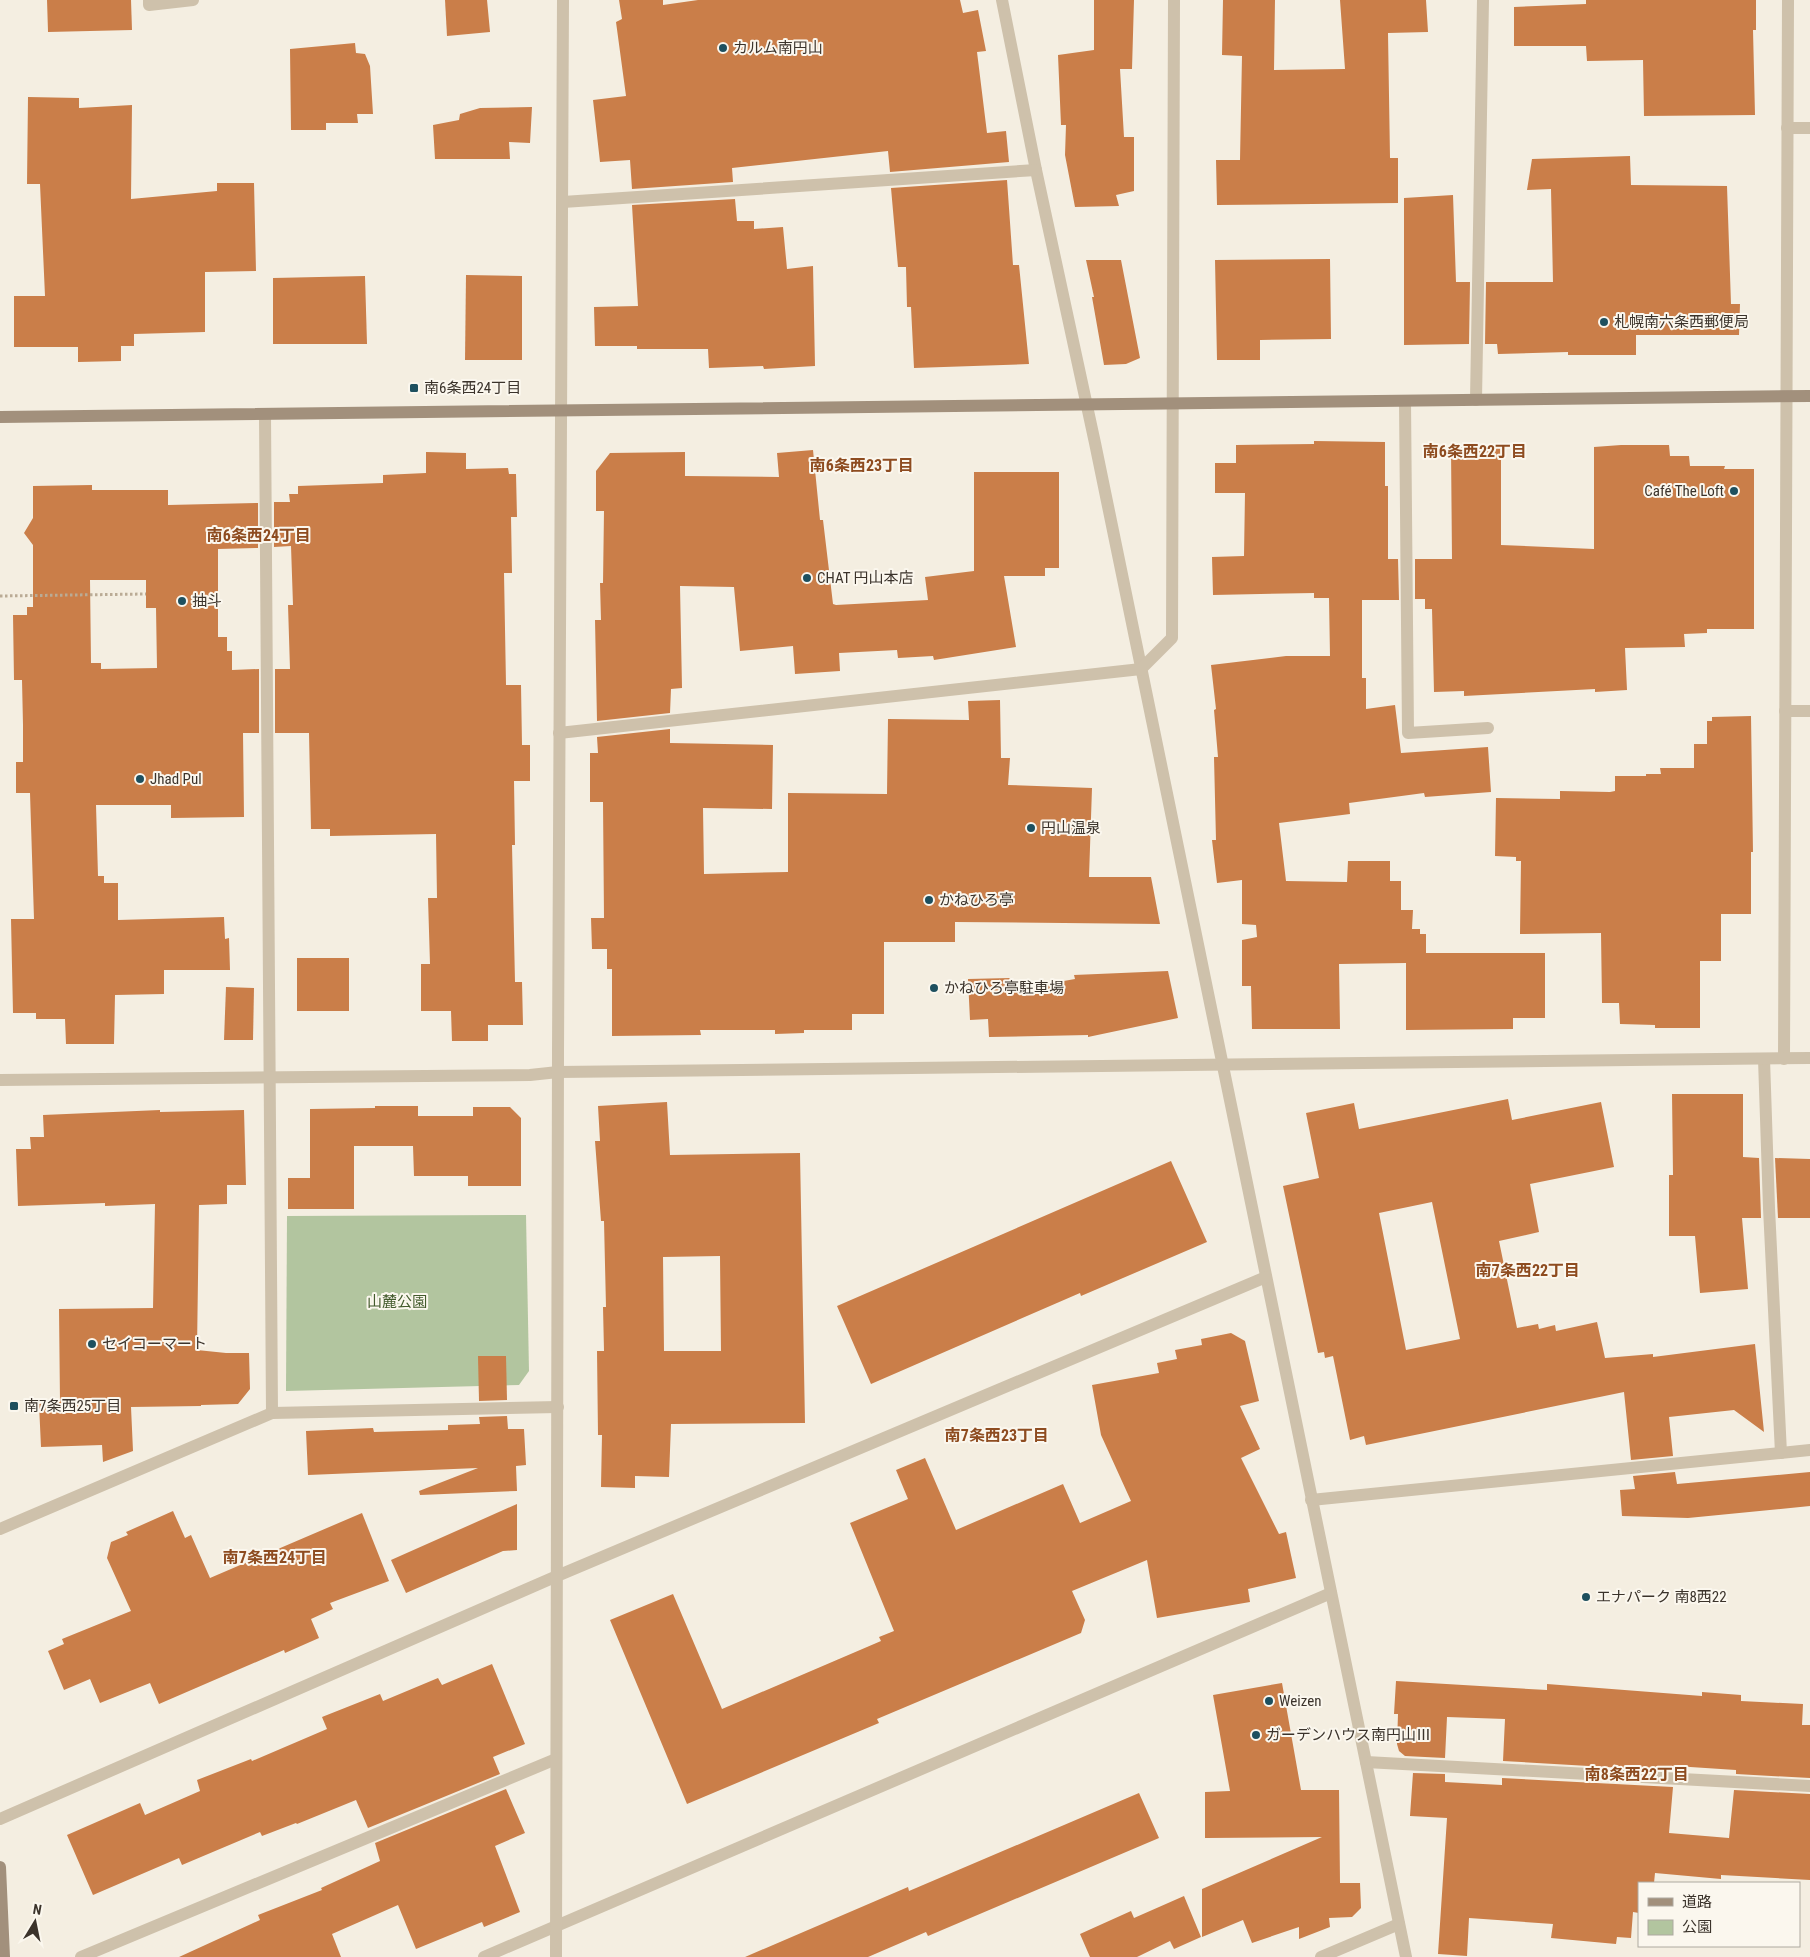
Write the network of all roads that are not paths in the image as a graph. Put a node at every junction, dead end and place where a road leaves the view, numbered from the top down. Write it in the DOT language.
graph roads {
  1 [pos="149,0"];
  2 [pos="193,0"];
  3 [pos="563,0"];
  4 [pos="1002,0"];
  5 [pos="1174,0"];
  6 [pos="1483,0"];
  7 [pos="1788,0"];
  8 [pos="1787,128"];
  9 [pos="1810,128"];
  10 [pos="1036,170"];
  11 [pos="563,202"];
  12 [pos="1786,396"];
  13 [pos="1810,396"];
  14 [pos="1476,400"];
  15 [pos="1405,401"];
  16 [pos="1173,403"];
  17 [pos="1087,404"];
  18 [pos="561,410"];
  19 [pos="265,414"];
  20 [pos="0,417"];
  21 [pos="1141,669"];
  22 [pos="1785,711"];
  23 [pos="1810,711"];
  24 [pos="1488,728"];
  25 [pos="559,733"];
  26 [pos="1810,1058"];
  27 [pos="1764,1059"];
  28 [pos="1784,1059"];
  29 [pos="1222,1065"];
  30 [pos="558,1072"];
  31 [pos="269,1076"];
  32 [pos="0,1080"];
  33 [pos="1266,1277"];
  34 [pos="558,1406"];
  35 [pos="272,1413"];
  36 [pos="1810,1450"];
  37 [pos="1781,1453"];
  38 [pos="1311,1500"];
  39 [pos="0,1529"];
  40 [pos="557,1576"];
  41 [pos="1331,1593"];
  42 [pos="556,1759"];
  43 [pos="1366,1762"];
  44 [pos="1810,1786"];
  45 [pos="0,1819"];
  46 [pos="0,1867"];
  47 [pos="1399,1924"];
  48 [pos="556,1926"];
  49 [pos="4,1957"];
  50 [pos="81,1957"];
  51 [pos="484,1957"];
  52 [pos="556,1957"];
  53 [pos="1322,1957"];
  54 [pos="1406,1957"];
  1 -- 2 [label="street"];
  3 -- 11 [label="street"];
  4 -- 10 [label="street"];
  5 -- 16 [label="street"];
  6 -- 14 [label="street"];
  7 -- 8 [label="street"];
  8 -- 9 [label="street"];
  8 -- 12 [label="street"];
  10 -- 11 [label="street"];
  10 -- 17 [label="street"];
  11 -- 18 [label="street"];
  12 -- 13 [label="street"];
  12 -- 14 [label="street"];
  12 -- 22 [label="street"];
  14 -- 15 [label="street"];
  15 -- 16 [label="street"];
  15 -- 24 [label="street"];
  16 -- 17 [label="street"];
  16 -- 21 [label="street"];
  17 -- 18 [label="street"];
  17 -- 21 [label="street"];
  18 -- 19 [label="street"];
  18 -- 25 [label="street"];
  19 -- 20 [label="street"];
  19 -- 31 [label="street"];
  21 -- 25 [label="street"];
  21 -- 29 [label="street"];
  22 -- 23 [label="street"];
  22 -- 28 [label="street"];
  25 -- 30 [label="street"];
  26 -- 28 [label="street"];
  27 -- 28 [label="street"];
  27 -- 29 [label="street"];
  27 -- 37 [label="street"];
  29 -- 30 [label="street"];
  29 -- 33 [label="street"];
  30 -- 31 [label="street"];
  30 -- 34 [label="street"];
  31 -- 32 [label="street"];
  31 -- 35 [label="street"];
  33 -- 38 [label="street"];
  33 -- 40 [label="street"];
  34 -- 35 [label="street"];
  34 -- 40 [label="street"];
  35 -- 39 [label="street"];
  36 -- 37 [label="street"];
  37 -- 38 [label="street"];
  38 -- 41 [label="street"];
  40 -- 42 [label="street"];
  40 -- 45 [label="street"];
  41 -- 43 [label="street"];
  41 -- 48 [label="street"];
  42 -- 48 [label="street"];
  42 -- 50 [label="street"];
  43 -- 44 [label="street"];
  43 -- 47 [label="street"];
  46 -- 49 [label="street"];
  47 -- 53 [label="street"];
  47 -- 54 [label="street"];
  48 -- 51 [label="street"];
  48 -- 52 [label="street"];
}
